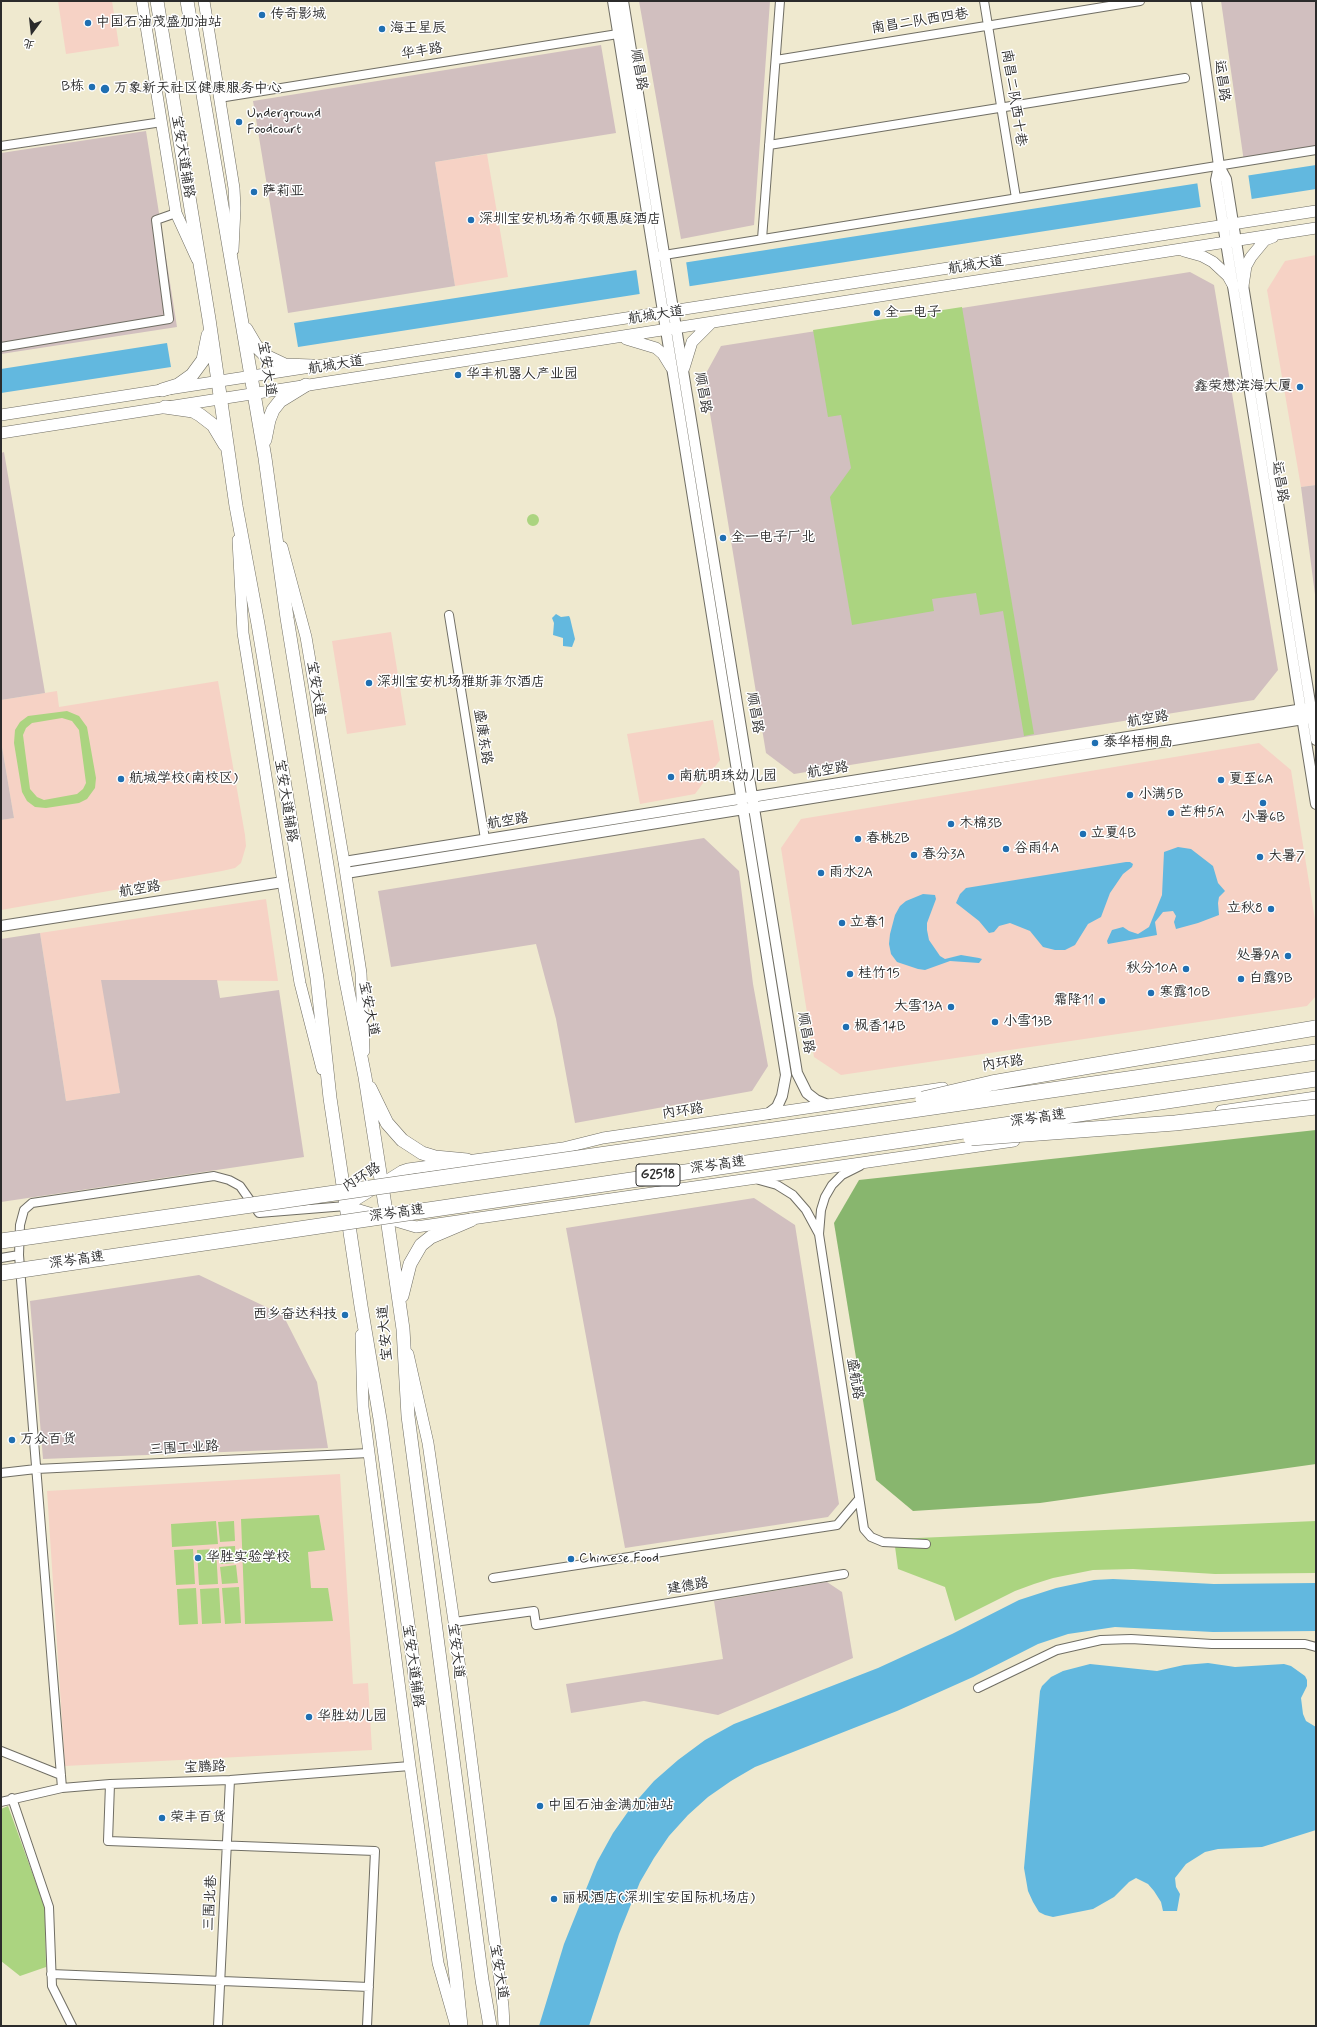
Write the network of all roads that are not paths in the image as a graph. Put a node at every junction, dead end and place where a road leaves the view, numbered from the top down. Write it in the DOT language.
graph roads {
  1 [pos="142,1"];
  2 [pos="157,1"];
  3 [pos="187,1"];
  4 [pos="204,1"];
  5 [pos="613,1"];
  6 [pos="623,1"];
  7 [pos="780,1"];
  8 [pos="984,1"];
  9 [pos="1140,1"];
  10 [pos="1196,1"];
  11 [pos="988,24"];
  12 [pos="628,32"];
  13 [pos="618,34"];
  14 [pos="776,60"];
  15 [pos="1185,78"];
  16 [pos="220,98"];
  17 [pos="1001,107"];
  18 [pos="162,122"];
  19 [pos="769,145"];
  20 [pos="1,146"];
  21 [pos="1316,150"];
  22 [pos="1219,166"];
  23 [pos="1016,198"];
  24 [pos="1316,211"];
  25 [pos="176,213"];
  26 [pos="1228,225"];
  27 [pos="1316,228"];
  28 [pos="1278,234"];
  29 [pos="762,239"];
  30 [pos="1231,242"];
  31 [pos="1179,250"];
  32 [pos="666,257"];
  33 [pos="654,259"];
  34 [pos="199,265"];
  35 [pos="232,265"];
  36 [pos="1238,286"];
  37 [pos="675,311"];
  38 [pos="662,313"];
  39 [pos="240,314"];
  40 [pos="209,319"];
  41 [pos="711,323"];
  42 [pos="678,328"];
  43 [pos="665,330"];
  44 [pos="620,337"];
  45 [pos="1,346"];
  46 [pos="312,366"];
  47 [pos="671,368"];
  48 [pos="684,368"];
  49 [pos="251,377"];
  50 [pos="219,381"];
  51 [pos="306,385"];
  52 [pos="162,390"];
  53 [pos="253,393"];
  54 [pos="221,398"];
  55 [pos="165,407"];
  56 [pos="1,415"];
  57 [pos="1,433"];
  58 [pos="230,458"];
  59 [pos="265,458"];
  60 [pos="236,506"];
  61 [pos="272,512"];
  62 [pos="449,615"];
  63 [pos="1310,713"];
  64 [pos="1316,740"];
  65 [pos="754,802"];
  66 [pos="742,804"];
  67 [pos="1316,804"];
  68 [pos="485,840"];
  69 [pos="345,867"];
  70 [pos="283,882"];
  71 [pos="1,926"];
  72 [pos="1316,1028"];
  73 [pos="1316,1034"];
  74 [pos="1316,1052"];
  75 [pos="365,1077"];
  76 [pos="1316,1079"];
  77 [pos="1316,1097"];
  78 [pos="330,1098"];
  79 [pos="828,1105"];
  80 [pos="1316,1107"];
  81 [pos="768,1114"];
  82 [pos="818,1123"];
  83 [pos="841,1148"];
  84 [pos="466,1160"];
  85 [pos="869,1163"];
  86 [pos="750,1180"];
  87 [pos="382,1184"];
  88 [pos="346,1206"];
  89 [pos="387,1218"];
  90 [pos="471,1220"];
  91 [pos="819,1234"];
  92 [pos="1,1241"];
  93 [pos="19,1255"];
  94 [pos="1,1258"];
  95 [pos="1,1273"];
  96 [pos="361,1306"];
  97 [pos="400,1306"];
  98 [pos="403,1329"];
  99 [pos="369,1454"];
  100 [pos="36,1468"];
  101 [pos="1,1473"];
  102 [pos="859,1499"];
  103 [pos="926,1544"];
  104 [pos="844,1574"];
  105 [pos="493,1578"];
  106 [pos="454,1622"];
  107 [pos="1316,1647"];
  108 [pos="978,1688"];
  109 [pos="1,1751"];
  110 [pos="410,1766"];
  111 [pos="61,1775"];
  112 [pos="230,1780"];
  113 [pos="110,1784"];
  114 [pos="62,1788"];
  115 [pos="12,1798"];
  116 [pos="1,1802"];
  117 [pos="227,1846"];
  118 [pos="50,1974"];
  119 [pos="220,1980"];
  120 [pos="369,1987"];
  121 [pos="72,2026"];
  122 [pos="218,2026"];
  123 [pos="367,2026"];
  124 [pos="456,2026"];
  125 [pos="461,2026"];
  126 [pos="490,2026"];
  127 [pos="504,2026"];
  1 -- 18 [label="main road, 宝安大道辅路"];
  2 -- 34 [label="main road, 宝安大道"];
  3 -- 35 [label="main road, 宝安大道"];
  4 -- 16 [label="main road"];
  5 -- 13 [label="street, 顺昌路"];
  6 -- 12 [label="street, 顺昌路"];
  7 -- 14 [label="street"];
  8 -- 11 [label="street, 南昌二队西十巷"];
  9 -- 11 [label="street, 南昌二队西四巷"];
  10 -- 22 [label="street, 运昌路"];
  11 -- 14 [label="street, 南昌二队西四巷"];
  11 -- 17 [label="street, 南昌二队西十巷"];
  12 -- 13 [label="street, 华丰路"];
  12 -- 32 [label="street, 顺昌路"];
  13 -- 16 [label="street, 华丰路"];
  13 -- 33 [label="street, 顺昌路"];
  14 -- 19 [label="street"];
  15 -- 17 [label="street"];
  16 -- 35 [label="main road"];
  17 -- 19 [label="street"];
  17 -- 23 [label="street, 南昌二队西十巷"];
  18 -- 20 [label="street"];
  18 -- 25 [label="main road, 宝安大道辅路"];
  19 -- 29 [label="street"];
  21 -- 22 [label="street"];
  22 -- 23 [label="street"];
  22 -- 26 [label="street, 运昌路"];
  23 -- 29 [label="street"];
  24 -- 26 [label="main road, 航城大道"];
  25 -- 34 [label="main road, 宝安大道辅路"];
  25 -- 45 [label="street"];
  26 -- 30 [label="street, 运昌路"];
  26 -- 37 [label="main road, 航城大道"];
  27 -- 28 [label="main road, 航城大道"];
  28 -- 30 [label="main road, 航城大道"];
  28 -- 36 [label="main road"];
  29 -- 32 [label="street"];
  30 -- 31 [label="main road, 航城大道"];
  30 -- 36 [label="street, 运昌路"];
  31 -- 36 [label="main road"];
  31 -- 41 [label="main road, 航城大道"];
  32 -- 33 [label="street"];
  32 -- 37 [label="street, 顺昌路"];
  33 -- 38 [label="street, 顺昌路"];
  34 -- 40 [label="main road, 宝安大道"];
  35 -- 39 [label="main road, 宝安大道"];
  36 -- 63 [label="street, 运昌路"];
  37 -- 38 [label="main road, 航城大道"];
  37 -- 42 [label="street, 顺昌路"];
  38 -- 43 [label="street, 顺昌路"];
  38 -- 46 [label="main road, 航城大道"];
  39 -- 46 [label="main road"];
  39 -- 49 [label="main road, 宝安大道"];
  40 -- 50 [label="main road, 宝安大道"];
  40 -- 52 [label="main road"];
  41 -- 42 [label="main road, 航城大道"];
  41 -- 48 [label="main road"];
  42 -- 43 [label="main road, 航城大道"];
  42 -- 48 [label="street, 顺昌路"];
  43 -- 44 [label="main road, 航城大道"];
  43 -- 47 [label="street, 顺昌路"];
  44 -- 47 [label="main road"];
  44 -- 51 [label="main road, 航城大道"];
  46 -- 49 [label="main road, 航城大道"];
  47 -- 66 [label="street, 顺昌路"];
  48 -- 65 [label="street, 顺昌路"];
  49 -- 50 [label="main road, 航城大道"];
  49 -- 53 [label="main road, 宝安大道"];
  50 -- 52 [label="main road, 航城大道"];
  50 -- 54 [label="main road, 宝安大道"];
  51 -- 53 [label="main road, 航城大道"];
  51 -- 59 [label="main road"];
  52 -- 56 [label="main road, 航城大道"];
  53 -- 54 [label="main road, 航城大道"];
  53 -- 59 [label="main road, 宝安大道"];
  54 -- 55 [label="main road, 航城大道"];
  54 -- 58 [label="main road, 宝安大道"];
  55 -- 57 [label="main road, 航城大道"];
  55 -- 58 [label="main road"];
  58 -- 60 [label="main road, 宝安大道"];
  59 -- 61 [label="main road, 宝安大道"];
  60 -- 70 [label="main road, 宝安大道辅路"];
  60 -- 78 [label="main road, 宝安大道"];
  61 -- 69 [label="main road"];
  61 -- 75 [label="main road, 宝安大道"];
  62 -- 68 [label="street, 盛康东路"];
  63 -- 64 [label="street, 运昌路"];
  63 -- 65 [label="street, 航空路"];
  63 -- 67 [label="street, 运昌路"];
  65 -- 66 [label="street, 航空路"];
  65 -- 79 [label="street, 顺昌路"];
  66 -- 68 [label="street, 航空路"];
  66 -- 69 [label="street, 航空路"];
  66 -- 81 [label="street, 顺昌路"];
  68 -- 69 [label="street, 航空路"];
  69 -- 75 [label="main road"];
  70 -- 71 [label="street, 航空路"];
  70 -- 78 [label="main road, 宝安大道辅路"];
  72 -- 82 [label="highway, bridge"];
  73 -- 79 [label="main road, 内环路"];
  74 -- 82 [label="highway, 深岑高速 / G2518, bridge"];
  75 -- 84 [label="main road"];
  75 -- 87 [label="main road, 宝安大道"];
  76 -- 83 [label="highway, 深岑高速 / G2518, bridge"];
  77 -- 85 [label="main road, 内环路"];
  78 -- 88 [label="main road, 宝安大道"];
  79 -- 81 [label="main road, 内环路"];
  80 -- 83 [label="highway, bridge"];
  81 -- 84 [label="main road, 内环路"];
  82 -- 92 [label="highway, 深岑高速 / G2518, bridge"];
  83 -- 95 [label="highway, 深岑高速 / G2518, bridge"];
  84 -- 87 [label="main road, 内环路"];
  85 -- 86 [label="main road, 内环路"];
  85 -- 91 [label="street"];
  86 -- 90 [label="main road, 内环路"];
  86 -- 91 [label="street"];
  87 -- 88 [label="main road, 内环路"];
  87 -- 89 [label="main road, 宝安大道"];
  88 -- 89 [label="main road, 内环路"];
  88 -- 93 [label="street"];
  88 -- 96 [label="main road, 宝安大道"];
  89 -- 90 [label="main road, 内环路"];
  89 -- 97 [label="main road, 宝安大道"];
  90 -- 97 [label="main road"];
  91 -- 102 [label="street, 盛航路"];
  93 -- 94 [label="street"];
  93 -- 100 [label="street"];
  96 -- 99 [label="main road, 宝安大道辅路"];
  96 -- 125 [label="main road, 宝安大道"];
  97 -- 98 [label="main road, 宝安大道"];
  98 -- 106 [label="main road"];
  98 -- 126 [label="main road, 宝安大道"];
  99 -- 100 [label="street, 三围工业路"];
  99 -- 110 [label="main road, 宝安大道辅路"];
  100 -- 101 [label="street, 三围工业路"];
  100 -- 111 [label="street"];
  102 -- 103 [label="street, 盛航路"];
  102 -- 105 [label="street"];
  104 -- 106 [label="street, 建德路"];
  106 -- 127 [label="main road"];
  107 -- 108 [label="street"];
  109 -- 111 [label="street"];
  110 -- 112 [label="street, 宝腾路"];
  110 -- 124 [label="main road, 宝安大道辅路"];
  111 -- 114 [label="street"];
  112 -- 113 [label="street, 宝腾路"];
  112 -- 117 [label="street, 三围北巷"];
  113 -- 114 [label="street, 宝腾路"];
  113 -- 117 [label="street"];
  114 -- 115 [label="street, 宝腾路"];
  115 -- 116 [label="street, 宝腾路"];
  115 -- 118 [label="street"];
  117 -- 119 [label="street, 三围北巷"];
  117 -- 120 [label="street"];
  118 -- 119 [label="street"];
  118 -- 121 [label="street"];
  119 -- 120 [label="street"];
  119 -- 122 [label="street, 三围北巷"];
  120 -- 123 [label="street"];
}
